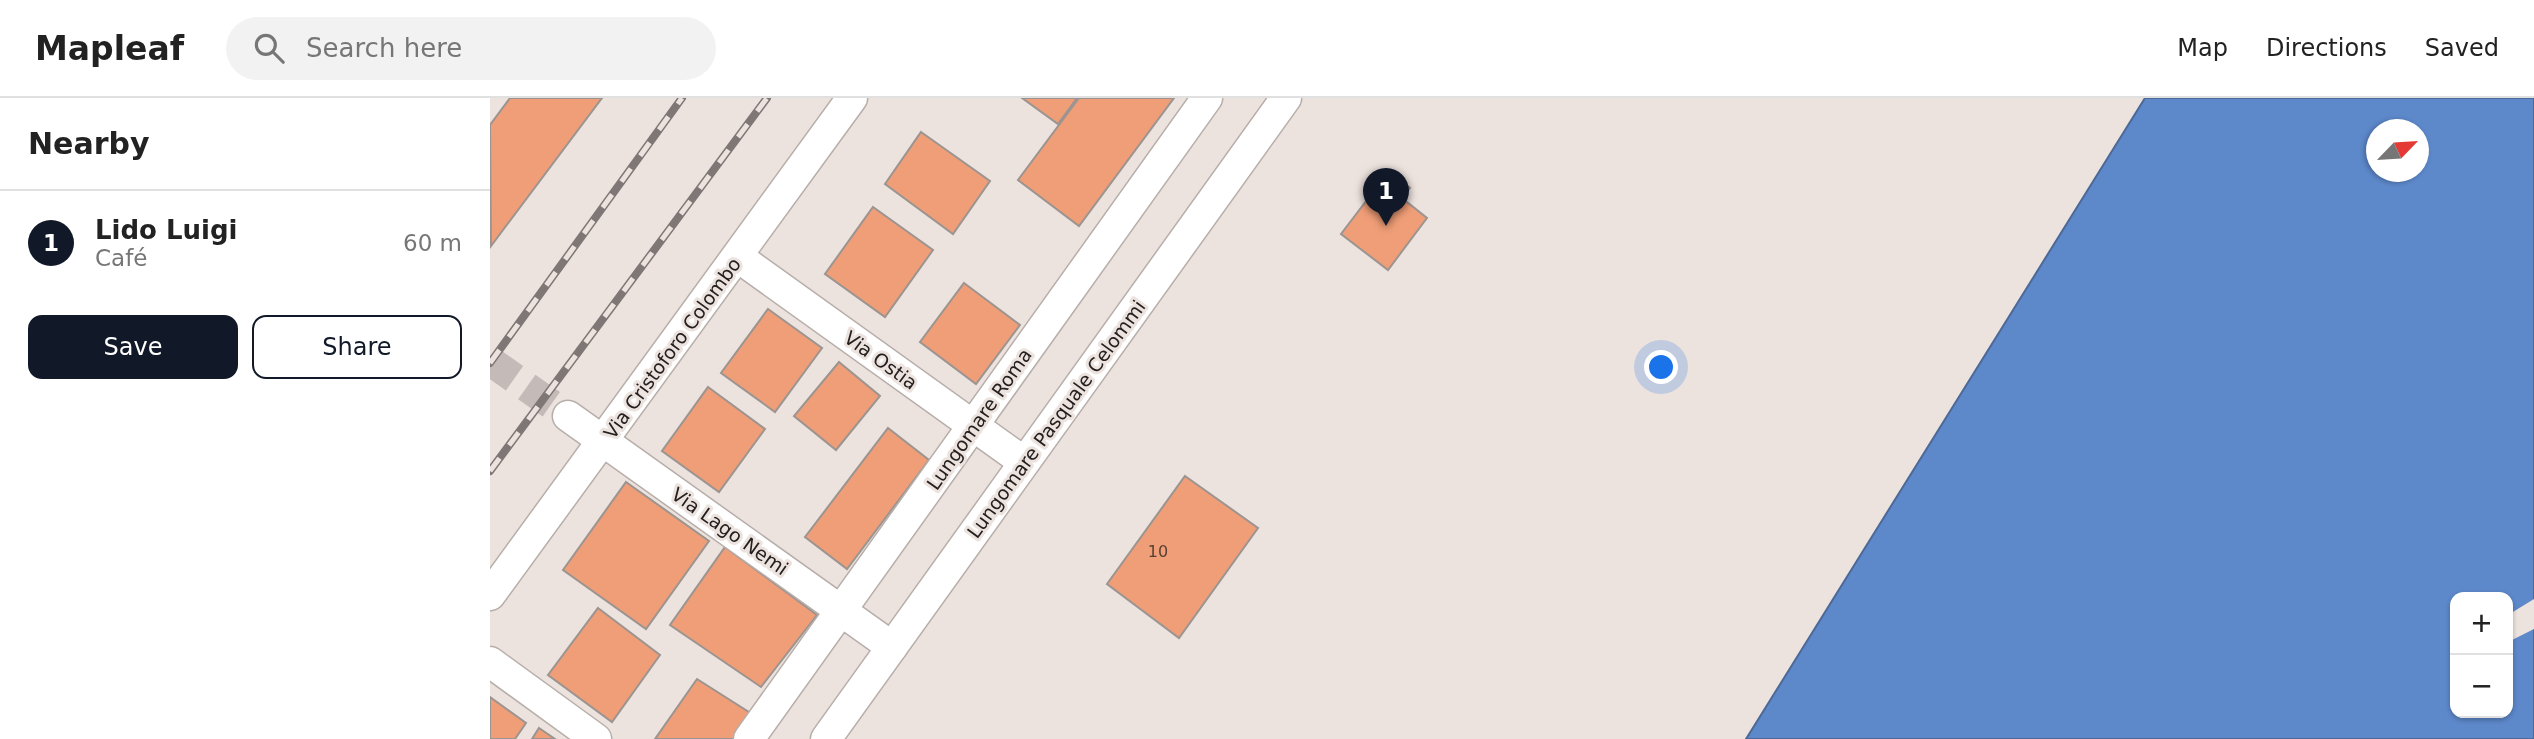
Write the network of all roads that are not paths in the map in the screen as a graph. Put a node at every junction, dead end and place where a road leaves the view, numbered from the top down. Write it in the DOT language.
graph roads {
  1 [pos="852,98"];
  2 [pos="1207,98"];
  3 [pos="1286,98"];
  4 [pos="738,257"];
  5 [pos="568,416"];
  6 [pos="974,426"];
  7 [pos="604,442"];
  8 [pos="1024,462"];
  9 [pos="490,596"];
  10 [pos="842,611"];
  11 [pos="892,646"];
  12 [pos="490,662"];
  13 [pos="596,739"];
  14 [pos="749,739"];
  15 [pos="826,739"];
  1 -- 4 [label="street, Via Cristoforo Colombo"];
  2 -- 6 [label="street, Lungomare Roma"];
  3 -- 8 [label="street, Lungomare Pasquale Celommi"];
  4 -- 6 [label="street, Via Ostia"];
  4 -- 7 [label="street, Via Cristoforo Colombo"];
  5 -- 7 [label="street, Via Lago Nemi"];
  6 -- 8 [label="street, Via Ostia"];
  6 -- 10 [label="street, Lungomare Roma"];
  7 -- 9 [label="street, Via Cristoforo Colombo"];
  7 -- 10 [label="street, Via Lago Nemi"];
  8 -- 11 [label="street, Lungomare Pasquale Celommi"];
  10 -- 11 [label="street, Via Lago Nemi"];
  10 -- 14 [label="street, Lungomare Roma"];
  11 -- 15 [label="street, Lungomare Pasquale Celommi"];
  12 -- 13 [label="street"];
}
